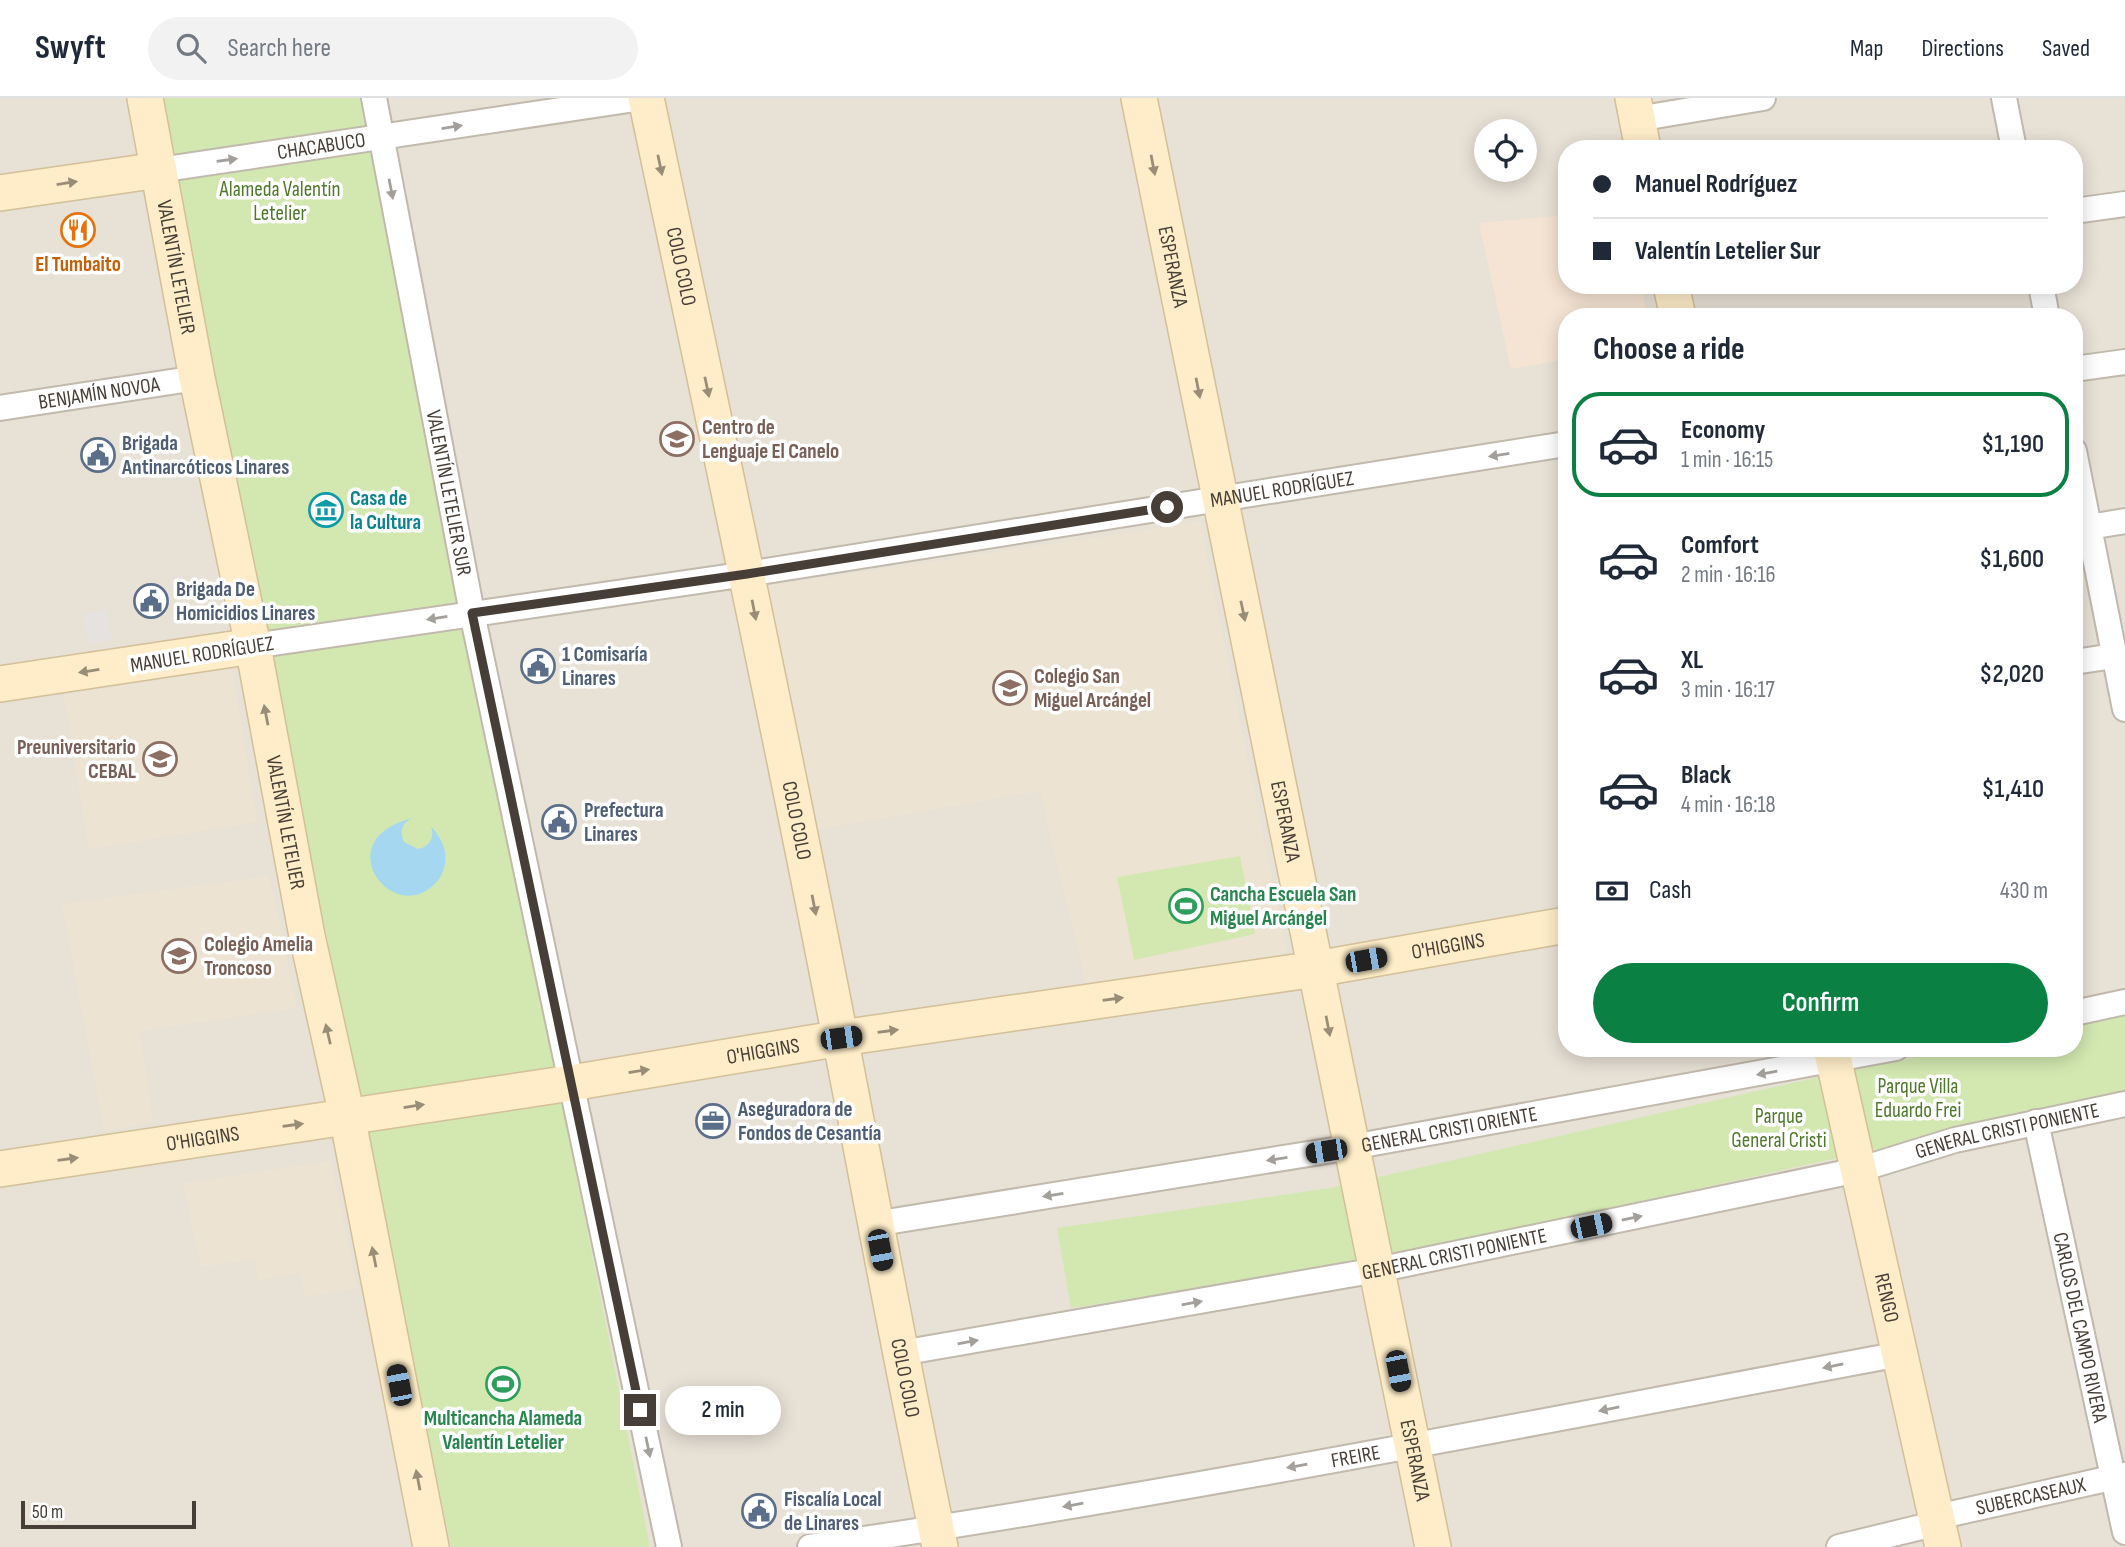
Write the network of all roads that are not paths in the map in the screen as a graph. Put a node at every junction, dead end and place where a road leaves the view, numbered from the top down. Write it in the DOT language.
graph roads {
  1 [pos="145,98"];
  2 [pos="374,98"];
  3 [pos="644,98"];
  4 [pos="1139,98"];
  5 [pos="1763,98"];
  6 [pos="2004,98"];
  7 [pos="1638,122"];
  8 [pos="381,137"];
  9 [pos="2012,140"];
  10 [pos="159,170"];
  11 [pos="0,193"];
  12 [pos="2125,204"];
  13 [pos="2083,210"];
  14 [pos="2125,362"];
  15 [pos="2083,368"];
  16 [pos="197,378"];
  17 [pos="0,408"];
  18 [pos="1558,445"];
  19 [pos="2083,496"];
  20 [pos="1220,499"];
  21 [pos="2125,521"];
  22 [pos="2089,527"];
  23 [pos="747,574"];
  24 [pos="472,613"];
  25 [pos="253,646"];
  26 [pos="2083,664"];
  27 [pos="2119,670"];
  28 [pos="0,684"];
  29 [pos="2125,709"];
  30 [pos="1558,926"];
  31 [pos="1316,969"];
  32 [pos="2125,1002"];
  33 [pos="2083,1011"];
  34 [pos="841,1038"];
  35 [pos="1823,1057"];
  36 [pos="1833,1057"];
  37 [pos="571,1083"];
  38 [pos="2125,1104"];
  39 [pos="347,1116"];
  40 [pos="2036,1122"];
  41 [pos="1352,1147"];
  42 [pos="0,1168"];
  43 [pos="1858,1170"];
  44 [pos="874,1224"];
  45 [pos="1377,1270"];
  46 [pos="901,1353"];
  47 [pos="1900,1354"];
  48 [pos="1412,1446"];
  49 [pos="2119,1477"];
  50 [pos="1939,1529"];
  51 [pos="2125,1532"];
  52 [pos="938,1538"];
  53 [pos="431,1547"];
  54 [pos="668,1547"];
  55 [pos="810,1547"];
  56 [pos="1433,1547"];
  57 [pos="1839,1547"];
  1 -- 10 [label="street, VALENTÍN LETELIER"];
  2 -- 8 [label="street, VALENTÍN LETELIER SUR"];
  8 -- 3 [label="street, CHACABUCO, one-way"];
  3 -- 23 [label="street, COLO COLO, one-way"];
  4 -- 20 [label="street, ESPERANZA, one-way"];
  5 -- 7 [label="street"];
  6 -- 9 [label="street"];
  10 -- 8 [label="street, CHACABUCO, one-way"];
  8 -- 24 [label="street, VALENTÍN LETELIER SUR, one-way"];
  11 -- 10 [label="street, CHACABUCO, one-way"];
  10 -- 16 [label="street, VALENTÍN LETELIER"];
  12 -- 13 [label="street"];
  14 -- 15 [label="street"];
  16 -- 17 [label="street, BENJAMÍN NOVOA"];
  16 -- 25 [label="street, VALENTÍN LETELIER"];
  18 -- 20 [label="street, MANUEL RODRÍGUEZ, one-way"];
  19 -- 22 [label="street"];
  20 -- 23 [label="street, MANUEL RODRÍGUEZ"];
  20 -- 31 [label="street, ESPERANZA, one-way"];
  21 -- 22 [label="street"];
  22 -- 27 [label="street"];
  23 -- 24 [label="street, MANUEL RODRÍGUEZ"];
  23 -- 34 [label="street, COLO COLO, one-way"];
  24 -- 25 [label="street, MANUEL RODRÍGUEZ, one-way"];
  24 -- 37 [label="street, VALENTÍN LETELIER SUR"];
  25 -- 28 [label="street, MANUEL RODRÍGUEZ, one-way"];
  39 -- 25 [label="street, VALENTÍN LETELIER, one-way"];
  26 -- 27 [label="street"];
  27 -- 29 [label="street"];
  30 -- 31 [label="street, O'HIGGINS"];
  34 -- 31 [label="street, O'HIGGINS, one-way"];
  31 -- 41 [label="street, ESPERANZA, one-way"];
  32 -- 33 [label="street"];
  37 -- 34 [label="street, O'HIGGINS, one-way"];
  34 -- 44 [label="street, COLO COLO"];
  35 -- 41 [label="street, GENERAL CRISTI ORIENTE, one-way"];
  36 -- 43 [label="street, RENGO"];
  39 -- 37 [label="street, O'HIGGINS, one-way"];
  37 -- 54 [label="street, VALENTÍN LETELIER SUR, one-way"];
  38 -- 40 [label="street, GENERAL CRISTI PONIENTE"];
  42 -- 39 [label="street, O'HIGGINS, one-way"];
  53 -- 39 [label="street, VALENTÍN LETELIER, one-way"];
  40 -- 43 [label="street, GENERAL CRISTI PONIENTE"];
  40 -- 49 [label="street, CARLOS DEL CAMPO RIVERA"];
  41 -- 44 [label="street, GENERAL CRISTI ORIENTE, one-way"];
  41 -- 45 [label="street, ESPERANZA"];
  45 -- 43 [label="street, GENERAL CRISTI PONIENTE, one-way"];
  43 -- 47 [label="street, RENGO"];
  44 -- 46 [label="street, COLO COLO"];
  46 -- 45 [label="street, GENERAL CRISTI PONIENTE, one-way"];
  45 -- 48 [label="street, ESPERANZA"];
  46 -- 52 [label="street, COLO COLO"];
  47 -- 48 [label="street, FREIRE, one-way"];
  47 -- 50 [label="street, RENGO"];
  48 -- 52 [label="street, FREIRE, one-way"];
  48 -- 56 [label="street, ESPERANZA"];
  49 -- 50 [label="street, SUBERCASEAUX"];
  49 -- 51 [label="street, CARLOS DEL CAMPO RIVERA"];
  50 -- 57 [label="street, SUBERCASEAUX"];
  52 -- 55 [label="street, FREIRE"];
}
